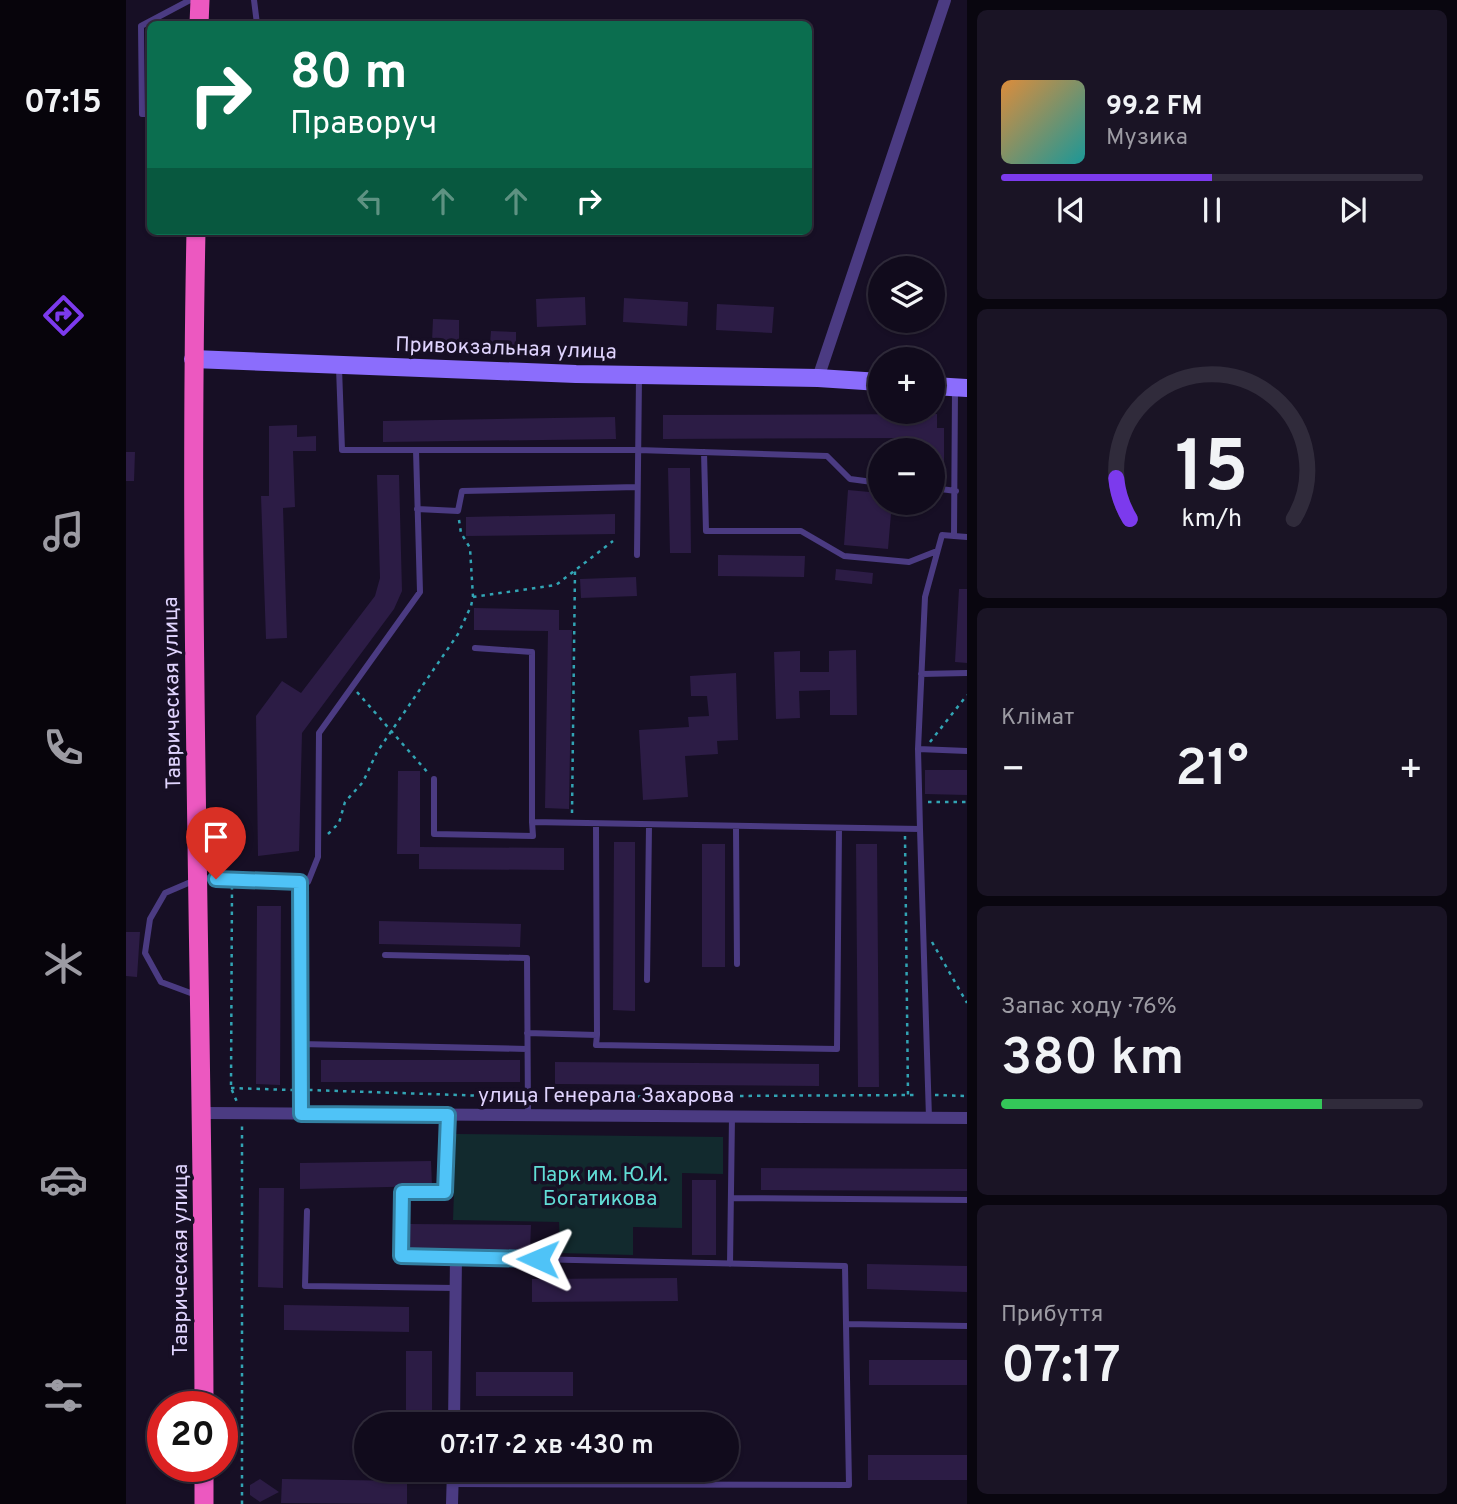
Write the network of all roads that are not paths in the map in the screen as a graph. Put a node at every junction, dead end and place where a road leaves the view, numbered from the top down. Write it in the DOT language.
graph roads {
  1 [pos="190,0"];
  2 [pos="200,0"];
  3 [pos="254,0"];
  4 [pos="945,0"];
  5 [pos="150,21"];
  6 [pos="200,21"];
  7 [pos="257,21"];
  8 [pos="147,23"];
  9 [pos="147,114"];
  10 [pos="196,235"];
  11 [pos="193,359"];
  12 [pos="339,366"];
  13 [pos="639,376"];
  14 [pos="818,378"];
  15 [pos="868,381"];
  16 [pos="961,387"];
  17 [pos="416,450"];
  18 [pos="638,450"];
  19 [pos="704,452"];
  20 [pos="868,481"];
  21 [pos="637,487"];
  22 [pos="945,490"];
  23 [pos="956,491"];
  24 [pos="417,509"];
  25 [pos="954,536"];
  26 [pos="967,537"];
  27 [pos="937,551"];
  28 [pos="637,555"];
  29 [pos="475,648"];
  30 [pos="967,673"];
  31 [pos="921,674"];
  32 [pos="921,749"];
  33 [pos="967,751"];
  34 [pos="434,779"];
  35 [pos="532,822"];
  36 [pos="596,825"];
  37 [pos="649,826"];
  38 [pos="736,827"];
  39 [pos="839,828"];
  40 [pos="920,829"];
  41 [pos="200,878"];
  42 [pos="300,882"];
  43 [pos="385,955"];
  44 [pos="737,964"];
  45 [pos="647,980"];
  46 [pos="200,996"];
  47 [pos="527,1033"];
  48 [pos="597,1035"];
  49 [pos="300,1044"];
  50 [pos="527,1049"];
  51 [pos="203,1113"];
  52 [pos="301,1114"];
  53 [pos="448,1115"];
  54 [pos="528,1115"];
  55 [pos="732,1116"];
  56 [pos="929,1118"];
  57 [pos="967,1118"];
  58 [pos="731,1198"];
  59 [pos="967,1200"];
  60 [pos="307,1211"];
  61 [pos="457,1257"];
  62 [pos="730,1264"];
  63 [pos="456,1288"];
  64 [pos="846,1324"];
  65 [pos="967,1326"];
  66 [pos="204,1391"];
  67 [pos="454,1412"];
  68 [pos="204,1482"];
  69 [pos="453,1484"];
  70 [pos="204,1504"];
  71 [pos="452,1504"];
  1 -- 5 [label="lane"];
  2 -- 6 [label="highway"];
  3 -- 7 [label="lane"];
  4 -- 14 [label="street"];
  8 -- 9 [label="lane"];
  10 -- 11 [label="highway, Таврическая улица"];
  11 -- 12 [label="main road, Привокзальная улица"];
  11 -- 41 [label="highway, Таврическая улица"];
  12 -- 13 [label="main road, Привокзальная улица"];
  12 -- 17 [label="lane"];
  13 -- 14 [label="main road, Привокзальная улица"];
  13 -- 18 [label="lane"];
  14 -- 15 [label="main road, Привокзальная улица"];
  16 -- 23 [label="lane"];
  17 -- 18 [label="lane"];
  17 -- 24 [label="lane"];
  18 -- 19 [label="lane"];
  18 -- 21 [label="lane"];
  19 -- 20 [label="lane"];
  19 -- 27 [label="lane"];
  21 -- 24 [label="lane"];
  21 -- 28 [label="lane"];
  22 -- 23 [label="lane"];
  23 -- 25 [label="lane"];
  24 -- 42 [label="lane"];
  25 -- 26 [label="lane"];
  25 -- 27 [label="lane"];
  27 -- 31 [label="lane"];
  29 -- 35 [label="lane"];
  30 -- 31 [label="lane"];
  31 -- 32 [label="lane"];
  32 -- 33 [label="lane"];
  32 -- 40 [label="lane"];
  34 -- 35 [label="lane"];
  35 -- 36 [label="lane"];
  36 -- 37 [label="lane"];
  36 -- 48 [label="lane"];
  37 -- 38 [label="lane"];
  37 -- 45 [label="lane"];
  38 -- 39 [label="lane"];
  38 -- 44 [label="lane"];
  39 -- 40 [label="lane"];
  39 -- 48 [label="lane"];
  40 -- 56 [label="lane"];
  41 -- 42 [label="lane"];
  41 -- 46 [label="highway, Таврическая улица"];
  41 -- 46 [label="lane"];
  42 -- 49 [label="lane"];
  43 -- 47 [label="lane"];
  46 -- 51 [label="highway, Таврическая улица"];
  47 -- 48 [label="lane"];
  47 -- 50 [label="lane"];
  49 -- 50 [label="lane"];
  49 -- 52 [label="lane"];
  50 -- 54 [label="lane"];
  51 -- 52 [label="street, улица Генерала Захарова"];
  51 -- 66 [label="highway, Таврическая улица"];
  52 -- 53 [label="street, улица Генерала Захарова"];
  53 -- 54 [label="street, улица Генерала Захарова"];
  53 -- 61 [label="lane"];
  54 -- 55 [label="street, улица Генерала Захарова"];
  55 -- 56 [label="street, улица Генерала Захарова"];
  55 -- 58 [label="lane"];
  56 -- 57 [label="street, улица Генерала Захарова"];
  58 -- 59 [label="lane"];
  58 -- 62 [label="lane"];
  60 -- 63 [label="lane"];
  61 -- 62 [label="lane"];
  61 -- 63 [label="street"];
  62 -- 64 [label="lane"];
  63 -- 67 [label="street"];
  64 -- 65 [label="lane"];
  64 -- 69 [label="lane"];
  68 -- 70 [label="highway"];
  69 -- 71 [label="street"];
}
